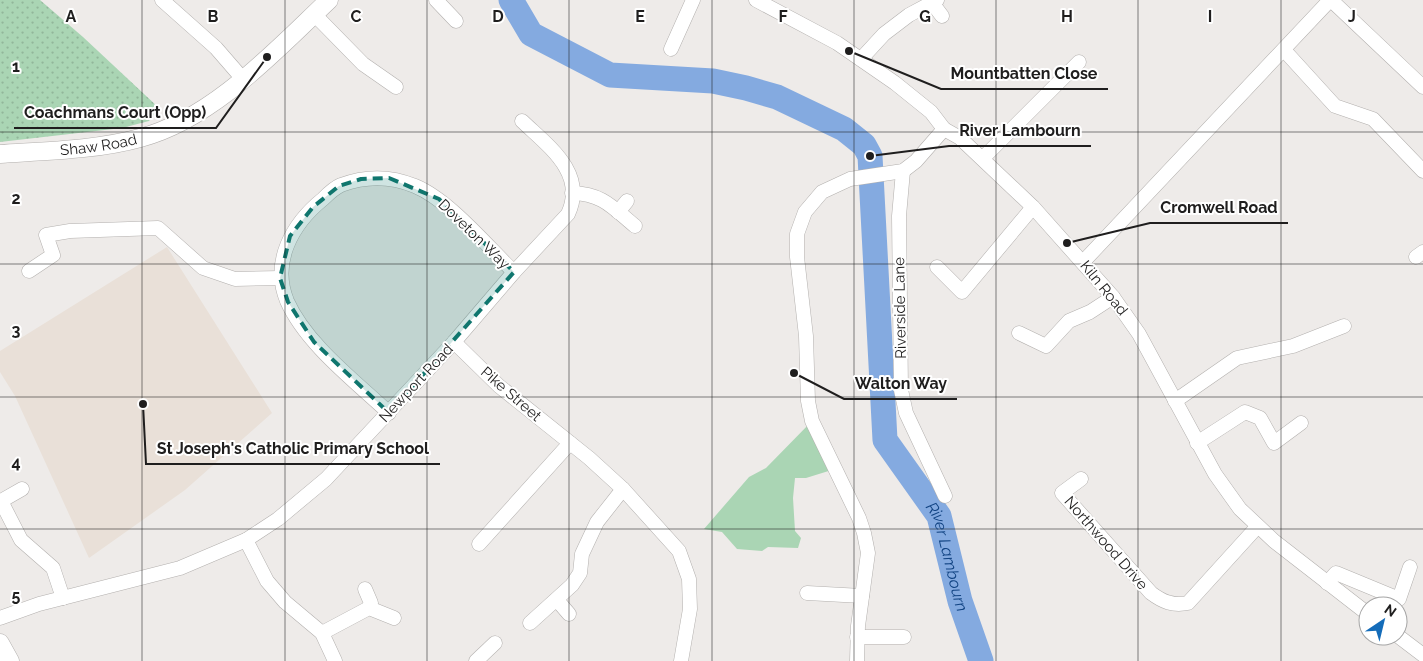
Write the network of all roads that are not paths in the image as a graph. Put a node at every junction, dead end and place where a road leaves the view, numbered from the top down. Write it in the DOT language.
graph roads {
  1 [pos="162,0"];
  2 [pos="329,0"];
  3 [pos="436,0"];
  4 [pos="693,0"];
  5 [pos="756,0"];
  6 [pos="1331,0"];
  7 [pos="935,2"];
  8 [pos="314,14"];
  9 [pos="942,16"];
  10 [pos="456,21"];
  11 [pos="671,49"];
  12 [pos="1284,50"];
  13 [pos="861,59"];
  14 [pos="1079,62"];
  15 [pos="242,78"];
  16 [pos="396,87"];
  17 [pos="1423,87"];
  18 [pos="522,122"];
  19 [pos="944,129"];
  20 [pos="0,154"];
  21 [pos="983,158"];
  22 [pos="1423,171"];
  23 [pos="899,172"];
  24 [pos="572,193"];
  25 [pos="1033,207"];
  26 [pos="635,226"];
  27 [pos="1083,262"];
  28 [pos="937,267"];
  29 [pos="29,271"];
  30 [pos="514,272"];
  31 [pos="280,278"];
  32 [pos="1113,297"];
  33 [pos="1344,326"];
  34 [pos="1019,333"];
  35 [pos="454,342"];
  36 [pos="1175,401"];
  37 [pos="389,413"];
  38 [pos="1301,423"];
  39 [pos="570,443"];
  40 [pos="1197,443"];
  41 [pos="1081,479"];
  42 [pos="22,489"];
  43 [pos="623,490"];
  44 [pos="945,496"];
  45 [pos="1257,527"];
  46 [pos="246,540"];
  47 [pos="479,544"];
  48 [pos="1410,567"];
  49 [pos="1327,584"];
  50 [pos="365,589"];
  51 [pos="807,593"];
  52 [pos="862,596"];
  53 [pos="63,598"];
  54 [pos="557,600"];
  55 [pos="1358,607"];
  56 [pos="369,608"];
  57 [pos="569,614"];
  58 [pos="0,618"];
  59 [pos="394,618"];
  60 [pos="530,623"];
  61 [pos="322,633"];
  62 [pos="858,637"];
  63 [pos="904,637"];
  64 [pos="0,643"];
  65 [pos="495,643"];
  66 [pos="1408,644"];
  67 [pos="1423,655"];
  68 [pos="10,661"];
  69 [pos="335,661"];
  70 [pos="476,661"];
  71 [pos="681,661"];
  72 [pos="857,661"];
  1 -- 15 [label="street"];
  2 -- 8 [label="main road, Shaw Road"];
  3 -- 10 [label="street"];
  4 -- 11 [label="street"];
  5 -- 13 [label="street, Kiln Road"];
  6 -- 12 [label="street"];
  6 -- 17 [label="street"];
  7 -- 9 [label="street"];
  7 -- 13 [label="street"];
  8 -- 15 [label="main road, Shaw Road"];
  8 -- 16 [label="street"];
  12 -- 22 [label="street"];
  12 -- 27 [label="street"];
  13 -- 19 [label="street, Kiln Road"];
  14 -- 21 [label="street"];
  15 -- 20 [label="main road, Shaw Road"];
  18 -- 24 [label="street, Newport Road"];
  19 -- 21 [label="street, Kiln Road"];
  19 -- 23 [label="street"];
  21 -- 25 [label="street, Kiln Road"];
  23 -- 44 [label="street, Riverside Lane"];
  23 -- 52 [label="street"];
  24 -- 26 [label="street"];
  24 -- 30 [label="street, Newport Road"];
  25 -- 27 [label="street, Kiln Road"];
  25 -- 28 [label="street"];
  27 -- 32 [label="street, Kiln Road"];
  29 -- 31 [label="street"];
  30 -- 31 [label="street, Doveton Way"];
  30 -- 35 [label="street, Newport Road"];
  31 -- 37 [label="street, Doveton Way"];
  32 -- 34 [label="street"];
  32 -- 36 [label="street, Kiln Road"];
  33 -- 36 [label="street"];
  35 -- 37 [label="street, Newport Road"];
  35 -- 39 [label="street, Pike Street"];
  36 -- 40 [label="street, Kiln Road"];
  37 -- 46 [label="street, Newport Road"];
  38 -- 40 [label="street"];
  39 -- 43 [label="street, Pike Street"];
  39 -- 47 [label="street"];
  40 -- 45 [label="street, Kiln Road"];
  41 -- 45 [label="street, Northwood Drive"];
  42 -- 53 [label="street"];
  43 -- 54 [label="street"];
  43 -- 71 [label="street, Pike Street"];
  45 -- 49 [label="street, Kiln Road"];
  46 -- 53 [label="street, Newport Road"];
  46 -- 61 [label="street"];
  48 -- 49 [label="street"];
  49 -- 55 [label="street, Kiln Road"];
  50 -- 56 [label="street"];
  51 -- 52 [label="street"];
  52 -- 62 [label="street"];
  53 -- 58 [label="street, Newport Road"];
  54 -- 57 [label="street"];
  54 -- 60 [label="street"];
  56 -- 59 [label="street"];
  56 -- 61 [label="street"];
  61 -- 69 [label="street"];
  62 -- 63 [label="street"];
  62 -- 72 [label="street"];
  64 -- 68 [label="main road"];
  65 -- 70 [label="street"];
  66 -- 67 [label="street"];
}
